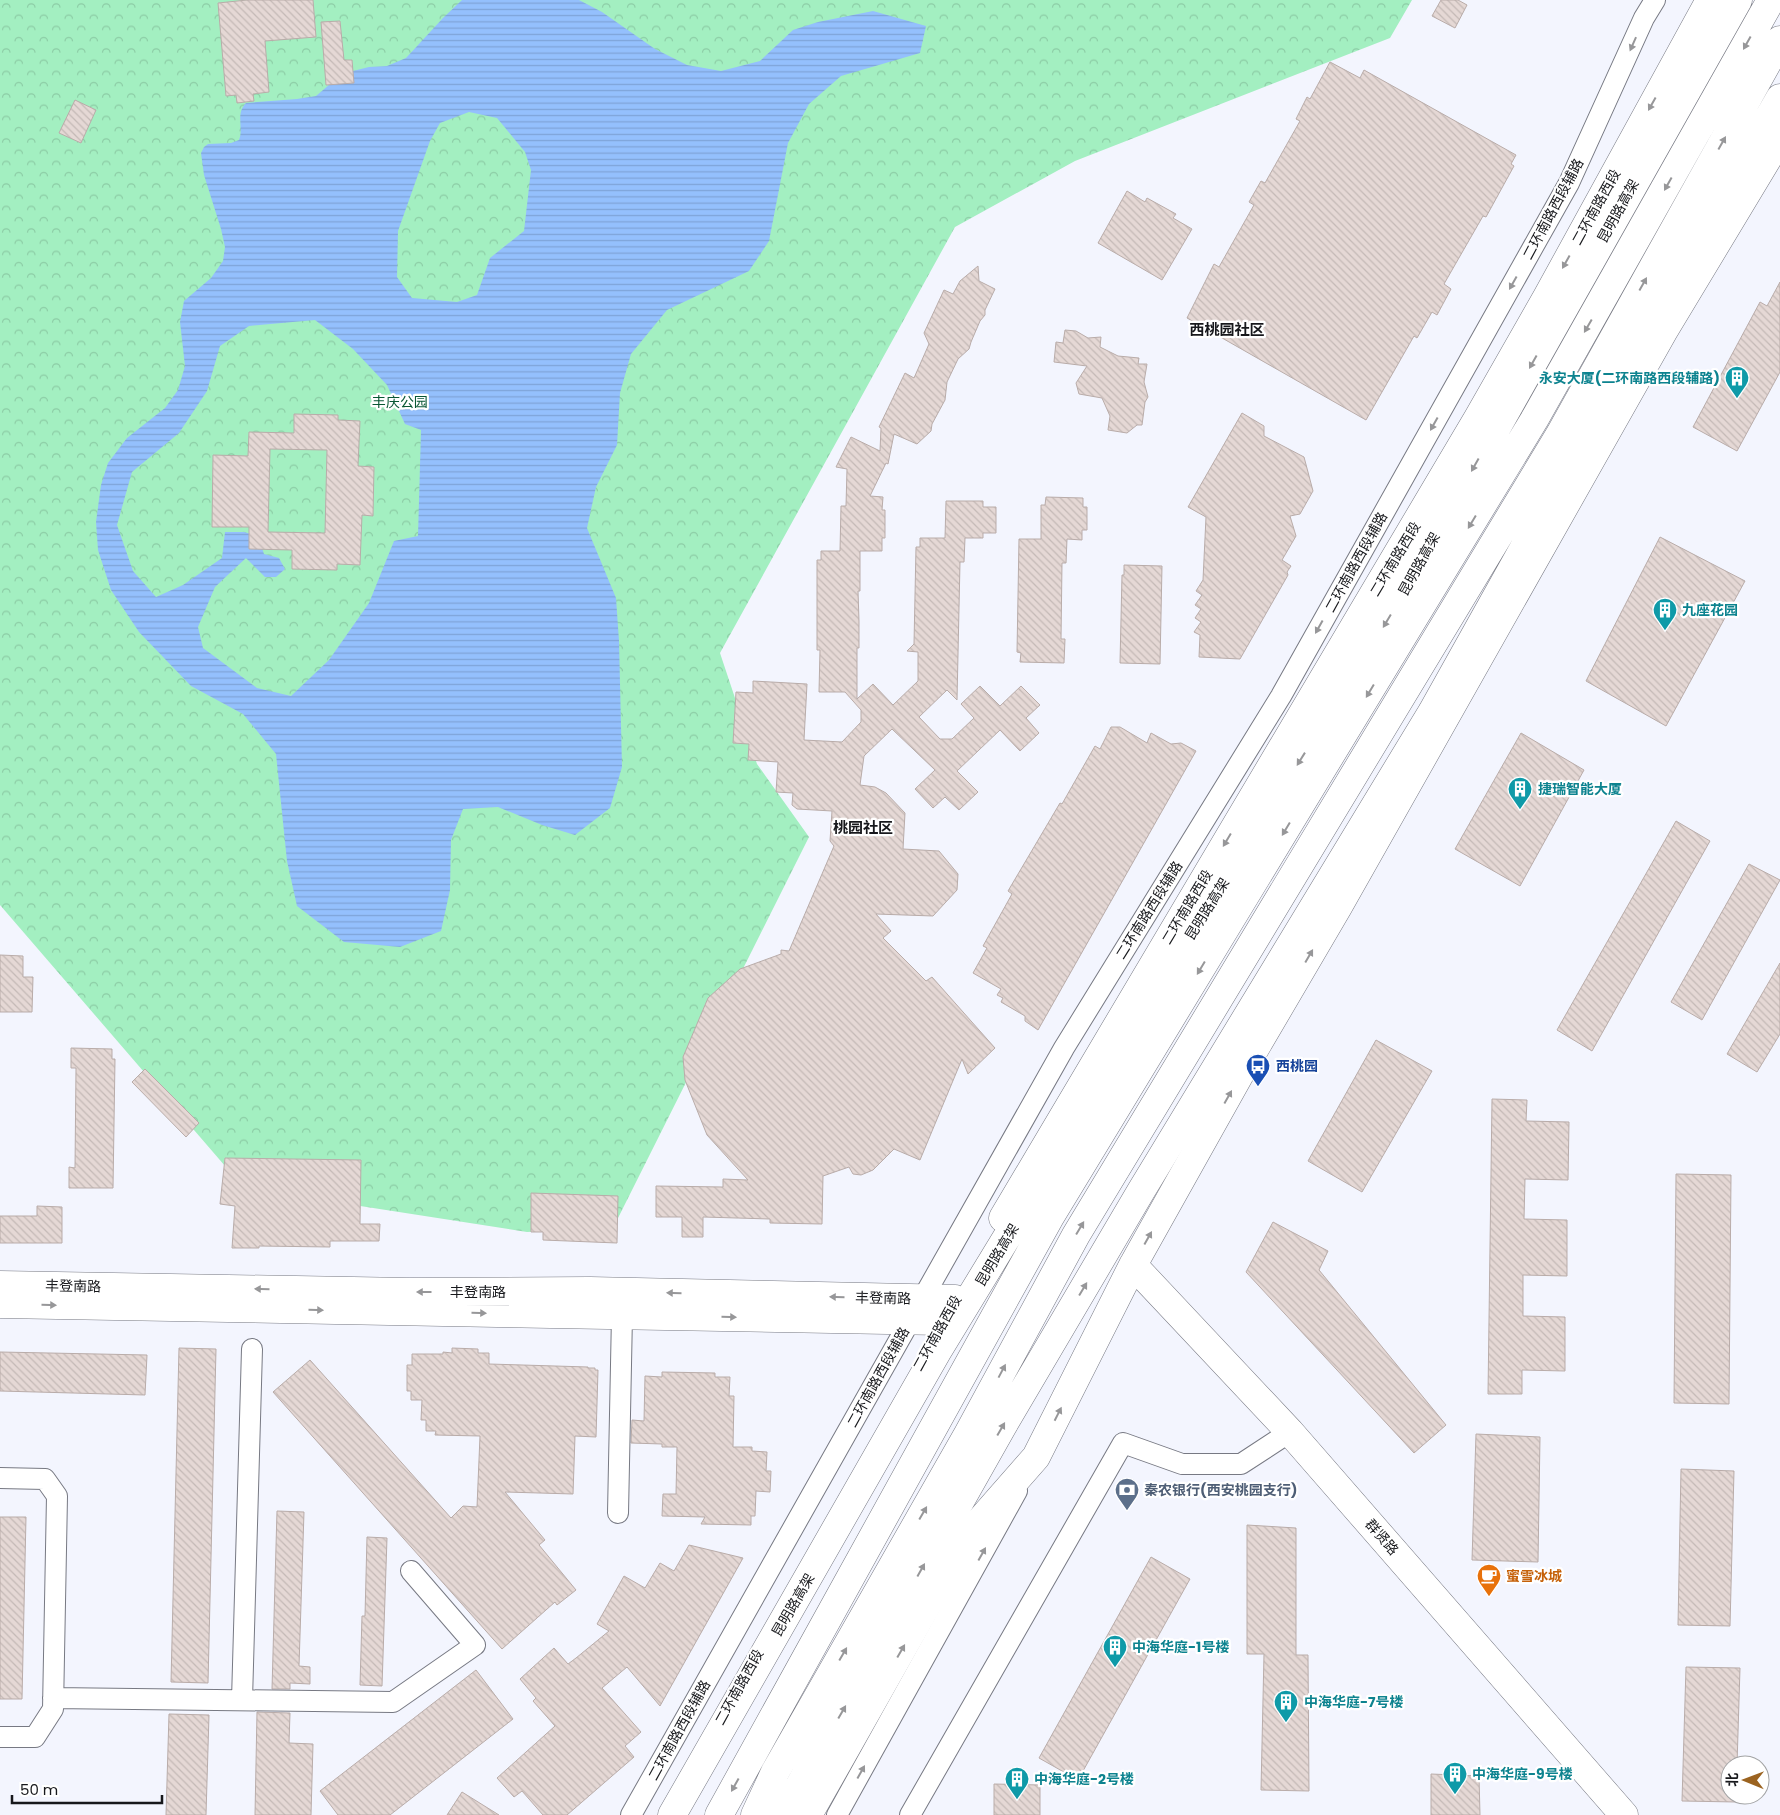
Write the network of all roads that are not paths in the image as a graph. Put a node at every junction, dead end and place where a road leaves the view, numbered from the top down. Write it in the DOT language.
graph roads {
  1 [pos="1654,0"];
  2 [pos="1710,0"];
  3 [pos="1738,0"];
  4 [pos="1771,0"];
  5 [pos="1780,40"];
  6 [pos="1780,98"];
  7 [pos="1780,138"];
  8 [pos="1133,1265"];
  9 [pos="0,1285"];
  10 [pos="0,1304"];
  11 [pos="916,1310"];
  12 [pos="949,1310"];
  13 [pos="622,1315"];
  14 [pos="252,1349"];
  15 [pos="1290,1432"];
  16 [pos="1036,1457"];
  17 [pos="0,1478"];
  18 [pos="618,1513"];
  19 [pos="411,1571"];
  20 [pos="53,1698"];
  21 [pos="242,1700"];
  22 [pos="0,1736"];
  23 [pos="827,1738"];
  24 [pos="632,1815"];
  25 [pos="668,1815"];
  26 [pos="672,1815"];
  27 [pos="719,1815"];
  28 [pos="755,1815"];
  29 [pos="782,1815"];
  30 [pos="793,1815"];
  31 [pos="808,1815"];
  32 [pos="838,1815"];
  33 [pos="910,1815"];
  34 [pos="1624,1815"];
  1 -- 11 [label="street, 二环南路西段辅路, one-way"];
  2 -- 12 [label="main road, 二环南路西段, one-way"];
  3 -- 26 [label="main road, 昆明路高架, one-way"];
  4 -- 27 [label="main road, one-way"];
  28 -- 5 [label="main road, one-way"];
  23 -- 6 [label="main road, one-way"];
  8 -- 7 [label="main road, one-way"];
  8 -- 15 [label="main road, 群贤路"];
  16 -- 8 [label="main road, one-way"];
  11 -- 9 [label="main road, 丰登南路, one-way"];
  10 -- 13 [label="main road, 丰登南路, one-way"];
  11 -- 12 [label="main road, 丰登南路"];
  13 -- 11 [label="main road, 丰登南路, one-way"];
  11 -- 24 [label="street, 二环南路西段辅路"];
  12 -- 25 [label="main road, 二环南路西段"];
  13 -- 18 [label="street"];
  14 -- 21 [label="street"];
  15 -- 33 [label="street"];
  15 -- 34 [label="main road, 群贤路"];
  31 -- 16 [label="main road, one-way"];
  32 -- 16 [label="street, one-way"];
  17 -- 20 [label="street"];
  19 -- 21 [label="street"];
  20 -- 21 [label="street"];
  20 -- 22 [label="street"];
  23 -- 29 [label="main road"];
  23 -- 30 [label="main road"];
}
